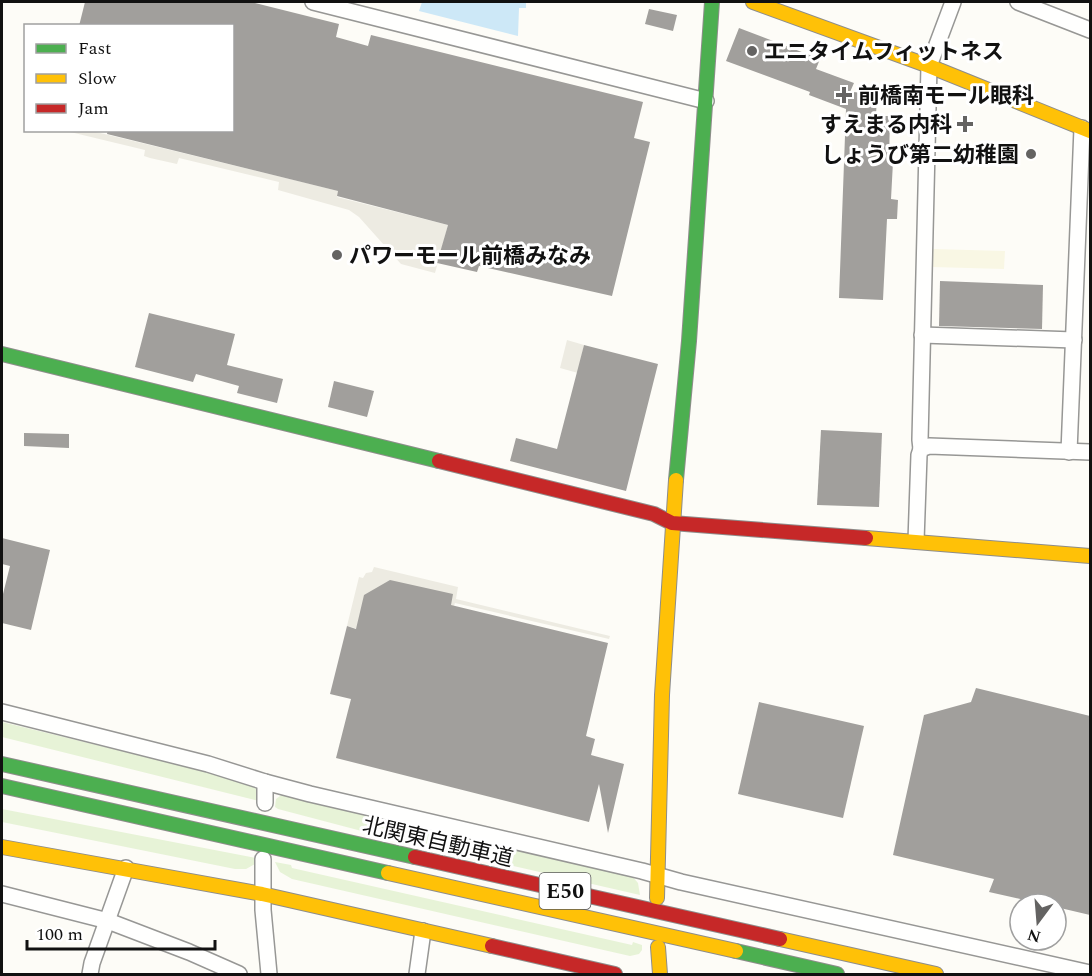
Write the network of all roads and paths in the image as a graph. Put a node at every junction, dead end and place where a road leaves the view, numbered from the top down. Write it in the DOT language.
graph roads {
  1 [pos="313,2"];
  2 [pos="712,2"];
  3 [pos="753,2"];
  4 [pos="953,2"];
  5 [pos="1018,2"];
  6 [pos="1043,6"];
  7 [pos="1090,30"];
  8 [pos="929,66"];
  9 [pos="706,100"];
  10 [pos="1086,129"];
  11 [pos="1085,224"];
  12 [pos="922,334"];
  13 [pos="1074,340"];
  14 [pos="2,354"];
  15 [pos="921,449"];
  16 [pos="1069,452"];
  17 [pos="1090,452"];
  18 [pos="672,523"];
  19 [pos="916,541"];
  20 [pos="1090,556"];
  21 [pos="2,712"];
  22 [pos="2,750"];
  23 [pos="2,764"];
  24 [pos="265,782"];
  25 [pos="2,786"];
  26 [pos="2,798"];
  27 [pos="265,803"];
  28 [pos="195,808"];
  29 [pos="213,833"];
  30 [pos="2,847"];
  31 [pos="263,859"];
  32 [pos="126,868"];
  33 [pos="656,877"];
  34 [pos="2,894"];
  35 [pos="262,894"];
  36 [pos="657,898"];
  37 [pos="108,921"];
  38 [pos="423,931"];
  39 [pos="658,947"];
  40 [pos="1052,970"];
  41 [pos="1090,973"];
  42 [pos="90,975"];
  43 [pos="239,975"];
  44 [pos="269,975"];
  45 [pos="417,975"];
  46 [pos="615,975"];
  47 [pos="660,975"];
  48 [pos="837,975"];
  49 [pos="936,975"];
  1 -- 9 [label="street"];
  2 -- 9 [label="main road"];
  3 -- 8 [label="main road"];
  4 -- 8 [label="street"];
  5 -- 6 [label="street"];
  6 -- 7 [label="street"];
  8 -- 10 [label="main road"];
  8 -- 12 [label="street"];
  9 -- 18 [label="main road"];
  10 -- 11 [label="street"];
  11 -- 13 [label="street"];
  12 -- 13 [label="street"];
  12 -- 15 [label="street"];
  13 -- 16 [label="street"];
  14 -- 18 [label="main road"];
  15 -- 16 [label="street"];
  15 -- 19 [label="street"];
  16 -- 17 [label="street"];
  18 -- 19 [label="main road"];
  18 -- 33 [label="main road"];
  19 -- 20 [label="main road"];
  21 -- 24 [label="street"];
  22 -- 28 [label="main road"];
  23 -- 28 [label="main road, 北関東自動車道 / E50"];
  24 -- 27 [label="street"];
  24 -- 33 [label="street"];
  25 -- 29 [label="main road, 北関東自動車道 / E50"];
  26 -- 29 [label="main road"];
  28 -- 49 [label="main road, 北関東自動車道 / E50"];
  29 -- 48 [label="main road, 北関東自動車道 / E50"];
  30 -- 32 [label="main road"];
  31 -- 35 [label="street"];
  32 -- 35 [label="main road"];
  32 -- 37 [label="street"];
  33 -- 36 [label="main road"];
  33 -- 40 [label="street"];
  34 -- 37 [label="street"];
  35 -- 38 [label="main road"];
  35 -- 44 [label="street"];
  37 -- 42 [label="street"];
  37 -- 43 [label="street"];
  38 -- 45 [label="street"];
  38 -- 46 [label="main road"];
  39 -- 47 [label="main road"];
  40 -- 41 [label="street"];
}
